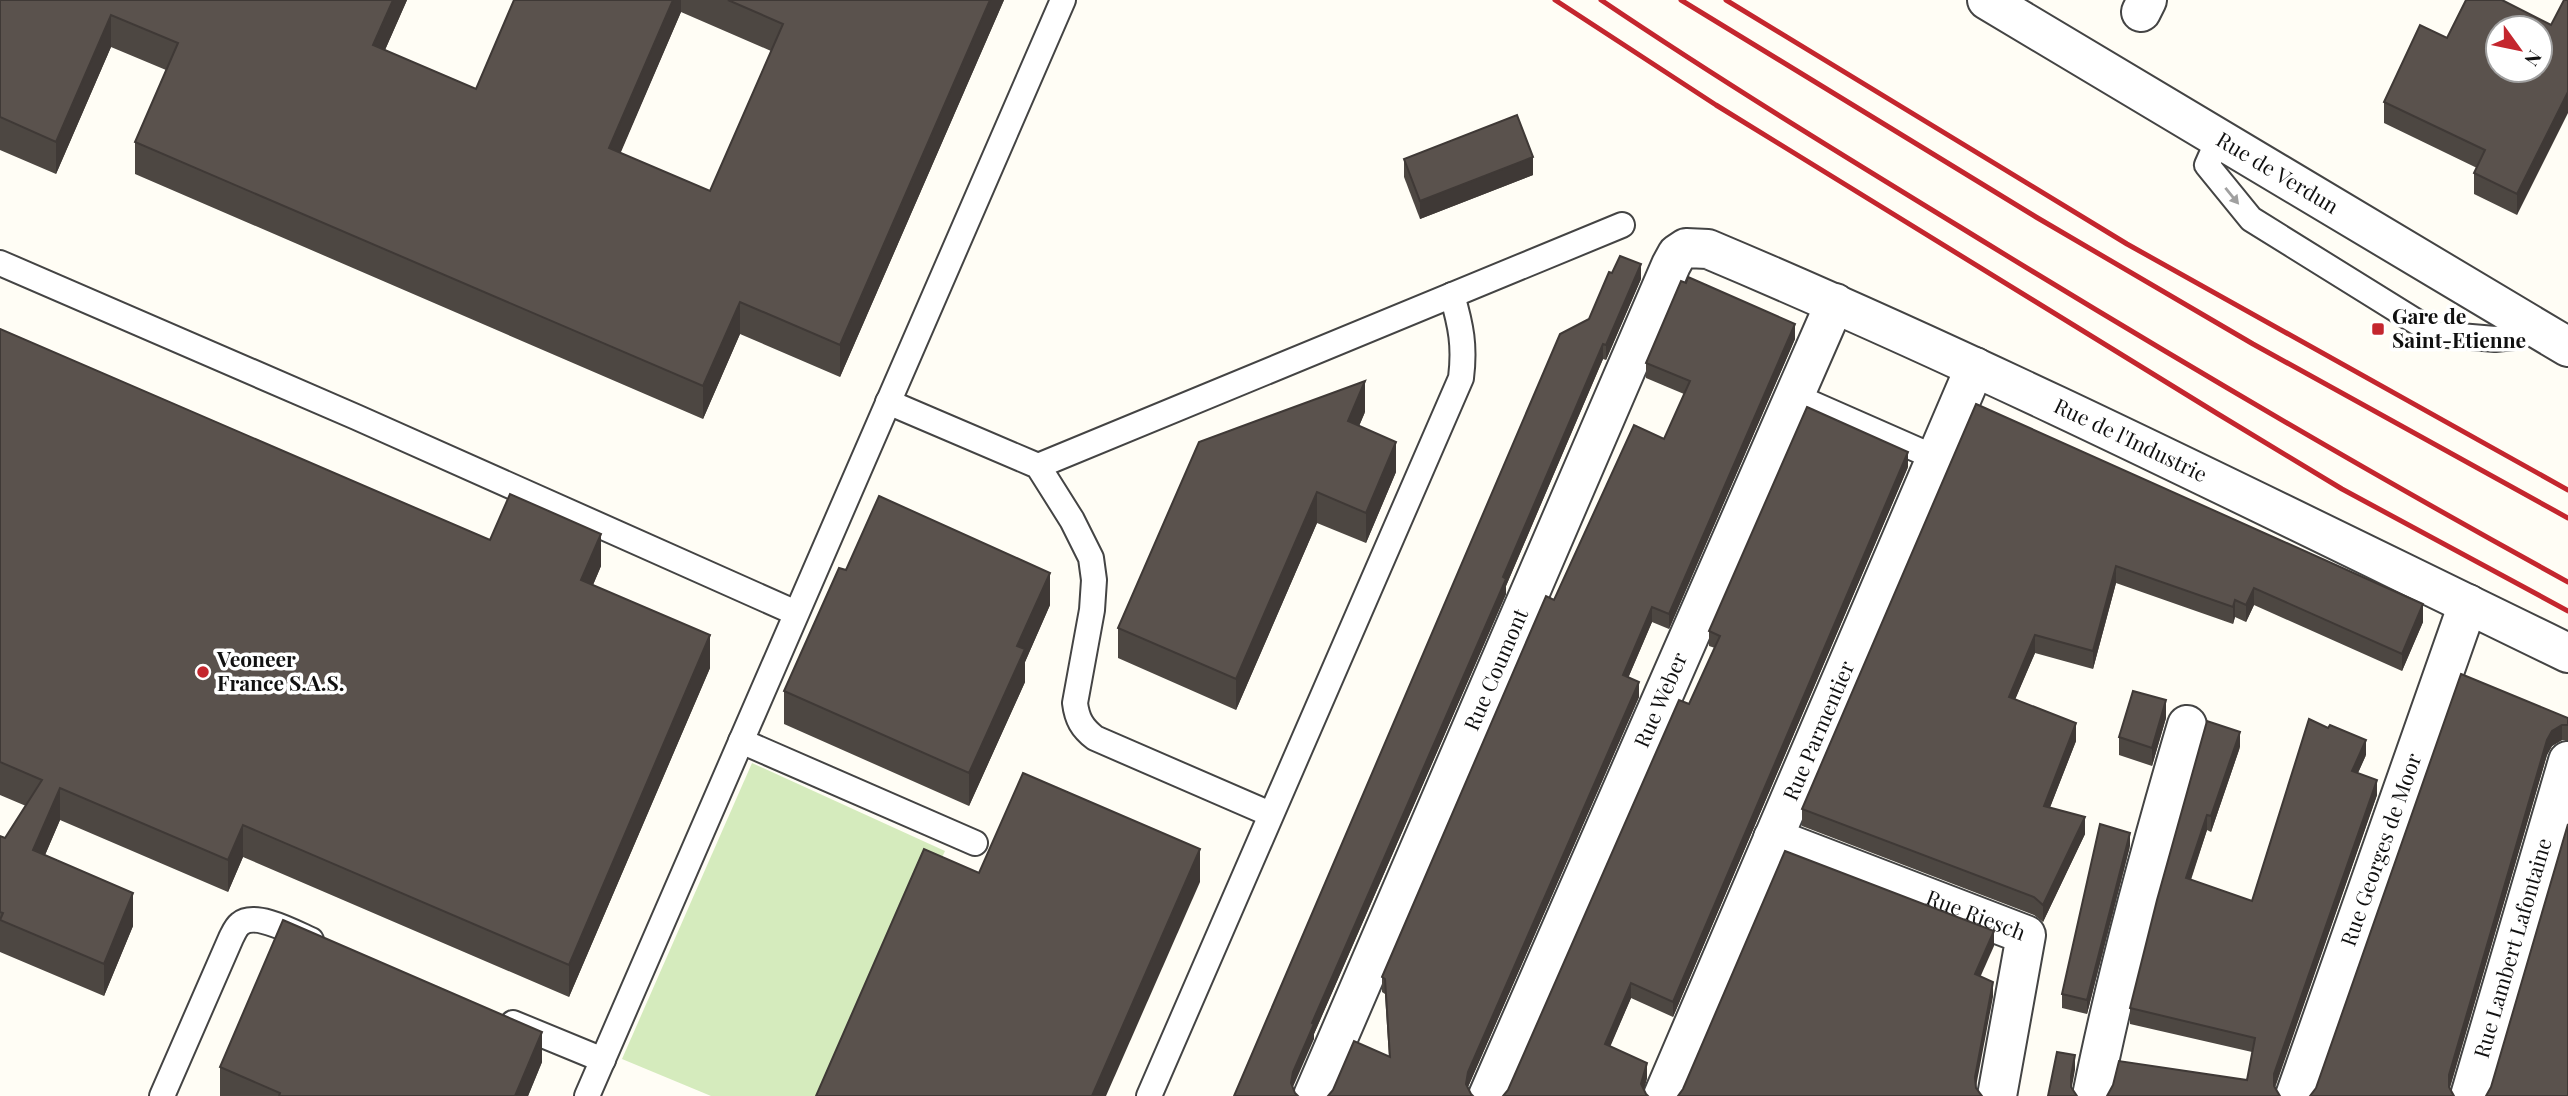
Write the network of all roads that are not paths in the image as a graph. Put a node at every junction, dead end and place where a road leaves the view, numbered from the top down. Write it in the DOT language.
graph roads {
  1 [pos="1063,0"];
  2 [pos="1987,0"];
  3 [pos="2219,138"];
  4 [pos="1622,225"];
  5 [pos="1686,248"];
  6 [pos="0,263"];
  7 [pos="1452,295"];
  8 [pos="1835,303"];
  9 [pos="2526,321"];
  10 [pos="2568,347"];
  11 [pos="1975,367"];
  12 [pos="1795,396"];
  13 [pos="888,402"];
  14 [pos="1936,458"];
  15 [pos="1038,466"];
  16 [pos="2468,604"];
  17 [pos="796,613"];
  18 [pos="2568,653"];
  19 [pos="2187,725"];
  20 [pos="741,741"];
  21 [pos="2568,761"];
  22 [pos="1270,814"];
  23 [pos="1773,838"];
  24 [pos="975,843"];
  25 [pos="332,948"];
  26 [pos="487,1012"];
  27 [pos="603,1060"];
  28 [pos="162,1096"];
  29 [pos="587,1096"];
  30 [pos="1149,1096"];
  31 [pos="1313,1096"];
  32 [pos="1488,1096"];
  33 [pos="1663,1096"];
  34 [pos="1997,1096"];
  35 [pos="2092,1096"];
  36 [pos="2295,1096"];
  37 [pos="2470,1096"];
  1 -- 13 [label="lane"];
  2 -- 3 [label="street, Rue de Verdun"];
  3 -- 9 [label="street, Rue de Verdun"];
  3 -- 9 [label="lane, one-way"];
  4 -- 7 [label="lane"];
  5 -- 8 [label="street, Rue de l'Industrie"];
  5 -- 31 [label="street, Rue Coumont"];
  6 -- 17 [label="lane"];
  7 -- 15 [label="lane"];
  7 -- 22 [label="lane"];
  8 -- 11 [label="street, Rue de l'Industrie"];
  8 -- 12 [label="street, Rue Weber"];
  9 -- 10 [label="street, Rue de Verdun"];
  11 -- 14 [label="street, Rue Parmentier"];
  11 -- 16 [label="street, Rue de l'Industrie"];
  12 -- 14 [label="lane"];
  12 -- 32 [label="street, Rue Weber"];
  13 -- 15 [label="lane"];
  13 -- 17 [label="lane"];
  14 -- 23 [label="street, Rue Parmentier"];
  15 -- 22 [label="lane"];
  16 -- 18 [label="street, Rue de l'Industrie"];
  16 -- 36 [label="street, Rue Georges de Moor"];
  17 -- 20 [label="lane"];
  19 -- 35 [label="street"];
  20 -- 24 [label="lane"];
  20 -- 27 [label="lane"];
  21 -- 37 [label="street, Rue Lambert Lafontaine"];
  22 -- 30 [label="lane"];
  23 -- 33 [label="street, Rue Parmentier"];
  23 -- 34 [label="street, Rue Riesch"];
  25 -- 28 [label="lane"];
  26 -- 27 [label="lane"];
  27 -- 29 [label="lane"];
}
